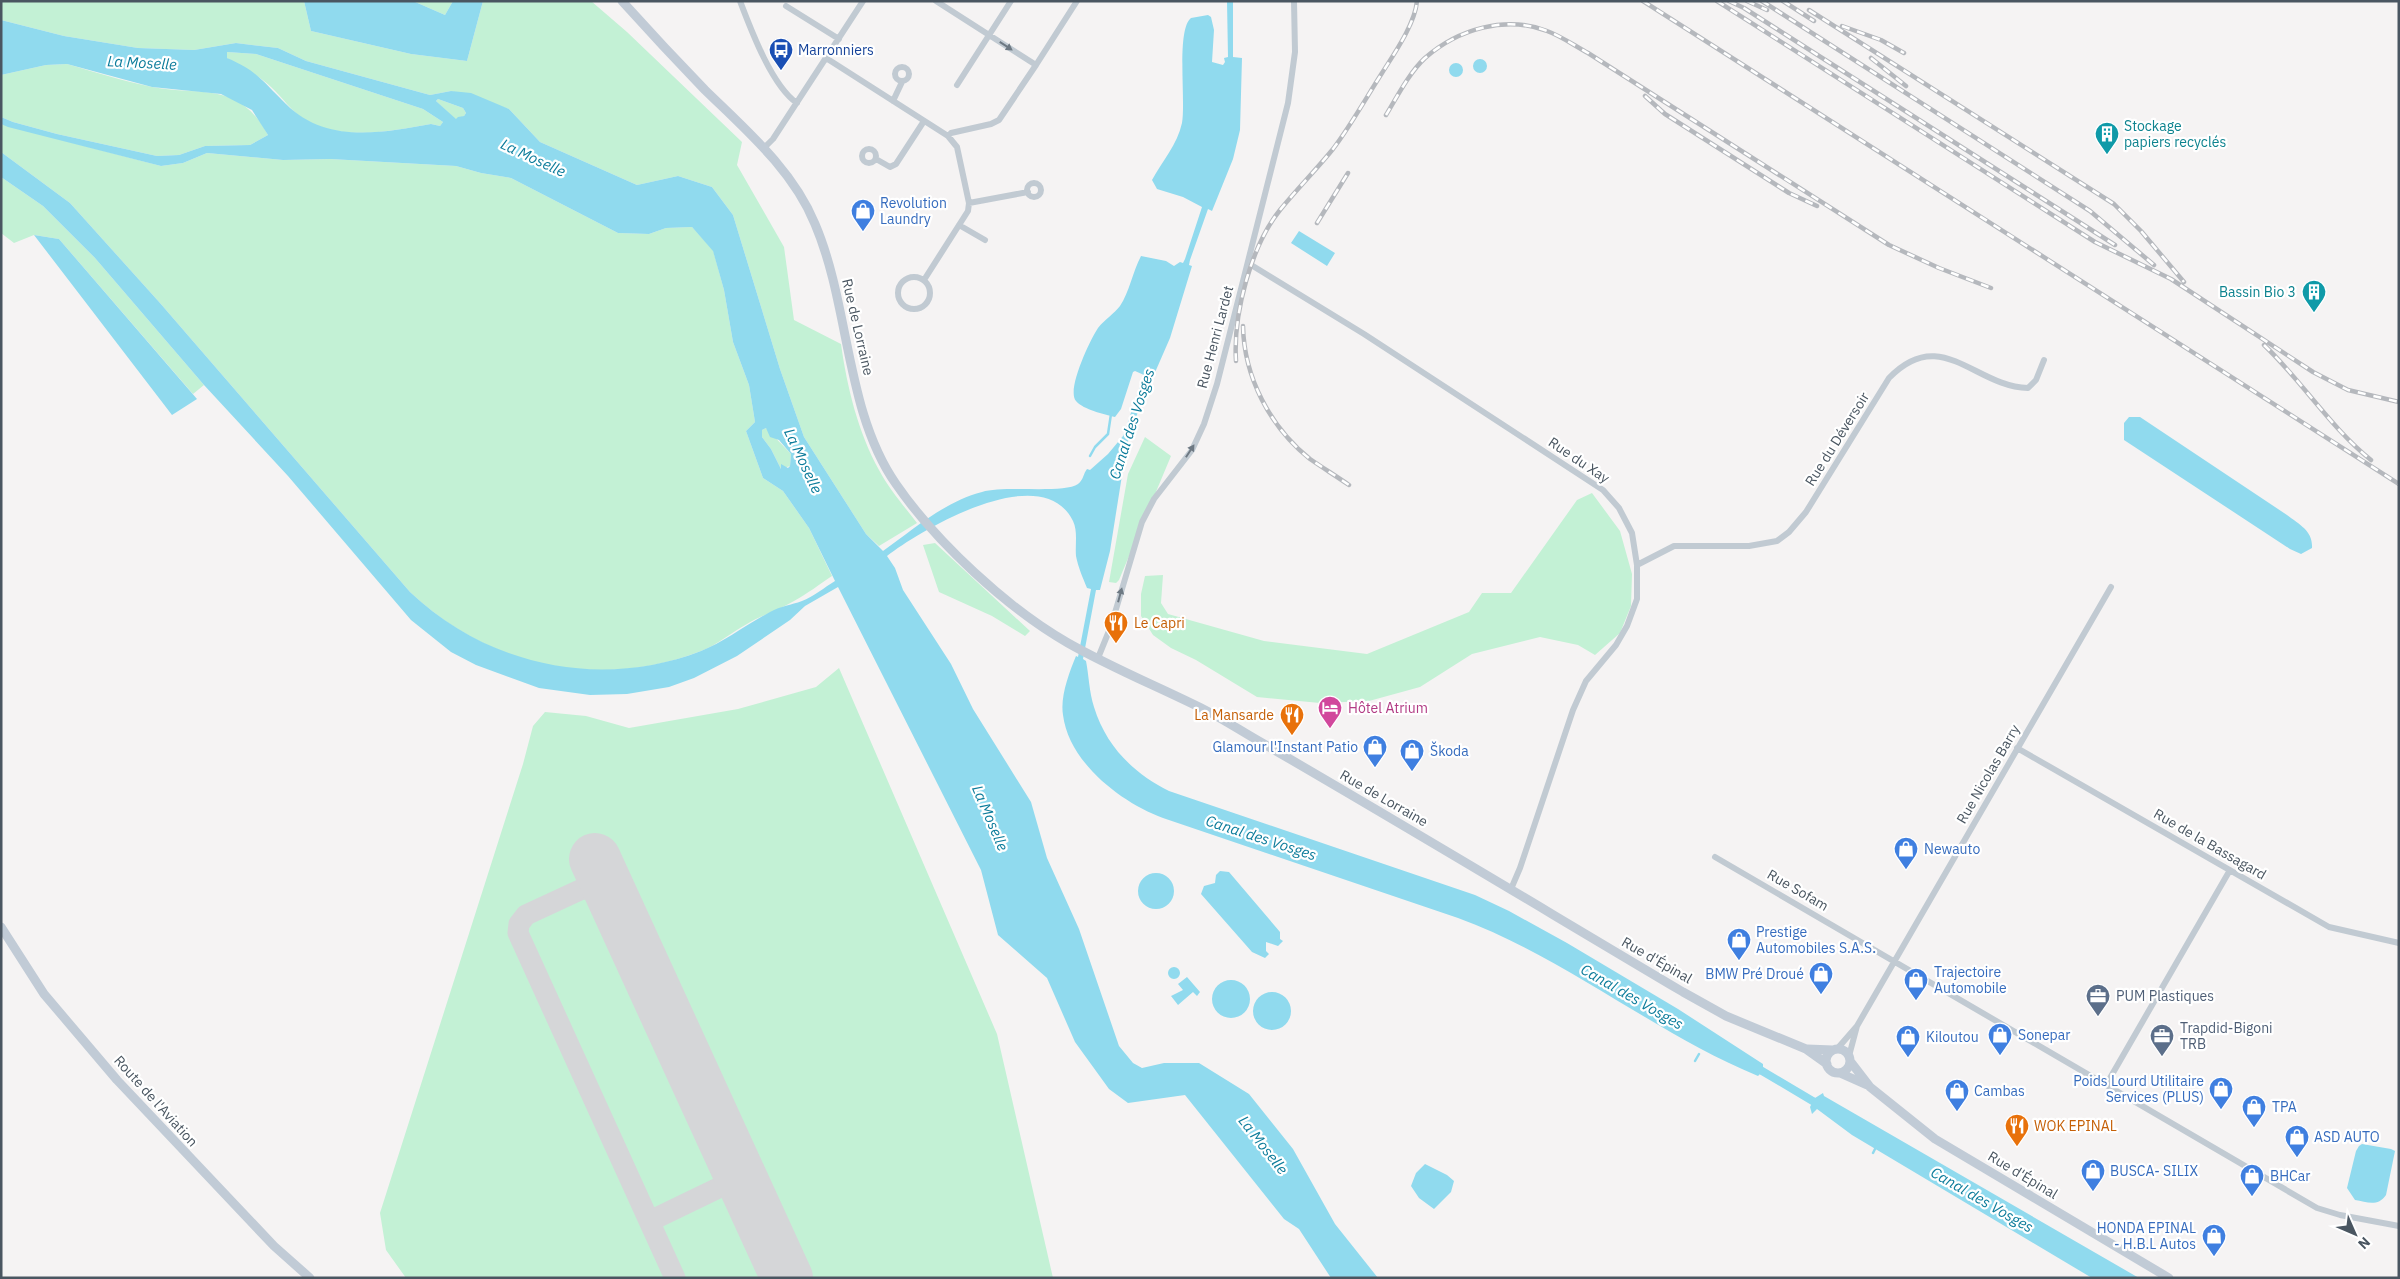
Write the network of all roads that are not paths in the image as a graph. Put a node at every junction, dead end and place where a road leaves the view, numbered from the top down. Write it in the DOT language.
graph roads {
  1 [pos="622,1"];
  2 [pos="740,1"];
  3 [pos="863,1"];
  4 [pos="936,1"];
  5 [pos="1011,1"];
  6 [pos="1077,1"];
  7 [pos="1294,1"];
  8 [pos="786,6"];
  9 [pos="989,35"];
  10 [pos="839,39"];
  11 [pos="826,58"];
  12 [pos="1036,65"];
  13 [pos="902,82"];
  14 [pos="957,85"];
  15 [pos="893,101"];
  16 [pos="797,103"];
  17 [pos="924,121"];
  18 [pos="948,136"];
  19 [pos="764,148"];
  20 [pos="876,160"];
  21 [pos="1028,192"];
  22 [pos="969,203"];
  23 [pos="959,225"];
  24 [pos="985,240"];
  25 [pos="1248,263"];
  26 [pos="924,280"];
  27 [pos="2044,360"];
  28 [pos="1637,565"];
  29 [pos="2111,587"];
  30 [pos="1096,657"];
  31 [pos="2017,748"];
  32 [pos="1715,857"];
  33 [pos="2230,870"];
  34 [pos="1511,889"];
  35 [pos="1,927"];
  36 [pos="2399,943"];
  37 [pos="1604,945"];
  38 [pos="1893,961"];
  39 [pos="1857,1026"];
  40 [pos="1806,1049"];
  41 [pos="1835,1050"];
  42 [pos="1850,1059"];
  43 [pos="1827,1064"];
  44 [pos="1840,1073"];
  45 [pos="2106,1085"];
  46 [pos="1870,1087"];
  47 [pos="2399,1226"];
  48 [pos="310,1278"];
  49 [pos="2169,1278"];
  1 -- 19 [label="main road, Rue de Lorraine"];
  2 -- 16 [label="street"];
  3 -- 10 [label="street"];
  4 -- 9 [label="street"];
  5 -- 9 [label="street"];
  6 -- 12 [label="street"];
  7 -- 25 [label="street, Rue Henri Lardet"];
  8 -- 10 [label="street"];
  9 -- 12 [label="street, one-way"];
  9 -- 14 [label="street"];
  10 -- 11 [label="street"];
  11 -- 15 [label="street"];
  11 -- 16 [label="street"];
  12 -- 18 [label="street"];
  13 -- 15 [label="street"];
  15 -- 17 [label="street"];
  16 -- 19 [label="street"];
  17 -- 18 [label="street"];
  17 -- 20 [label="street"];
  18 -- 22 [label="street"];
  19 -- 30 [label="main road, Rue de Lorraine"];
  21 -- 22 [label="street"];
  22 -- 23 [label="street"];
  23 -- 24 [label="street"];
  23 -- 26 [label="street"];
  25 -- 28 [label="street, Rue du Xay"];
  30 -- 25 [label="street, Rue Henri Lardet, one-way"];
  26 -- 26 [label="street"];
  27 -- 28 [label="street, Rue du Déversoir"];
  28 -- 34 [label="street, Rue du Xay"];
  29 -- 31 [label="street, Rue Nicolas Barry"];
  30 -- 34 [label="main road, Rue de Lorraine"];
  31 -- 33 [label="street, Rue de la Bassagard"];
  31 -- 38 [label="street, Rue Nicolas Barry"];
  32 -- 38 [label="street, Rue Sofam"];
  33 -- 36 [label="street, Rue de la Bassagard"];
  33 -- 45 [label="street"];
  34 -- 37 [label="main road, Rue de Lorraine"];
  35 -- 48 [label="main road, Route de l'Aviation"];
  37 -- 40 [label="main road, Rue d'Épinal"];
  38 -- 39 [label="street, Rue Nicolas Barry"];
  38 -- 45 [label="street, Rue Sofam"];
  39 -- 41 [label="street, Rue Nicolas Barry"];
  39 -- 42 [label="street, Rue Nicolas Barry"];
  40 -- 41 [label="main road, Rue d'Épinal"];
  40 -- 43 [label="main road, Rue d'Épinal"];
  41 -- 42 [label="main road"];
  41 -- 43 [label="main road"];
  42 -- 44 [label="main road"];
  42 -- 46 [label="main road, Rue d'Épinal"];
  43 -- 44 [label="main road"];
  44 -- 46 [label="main road, Rue d'Épinal"];
  45 -- 47 [label="street, Rue Sofam"];
  46 -- 49 [label="main road, Rue d'Épinal"];
}
